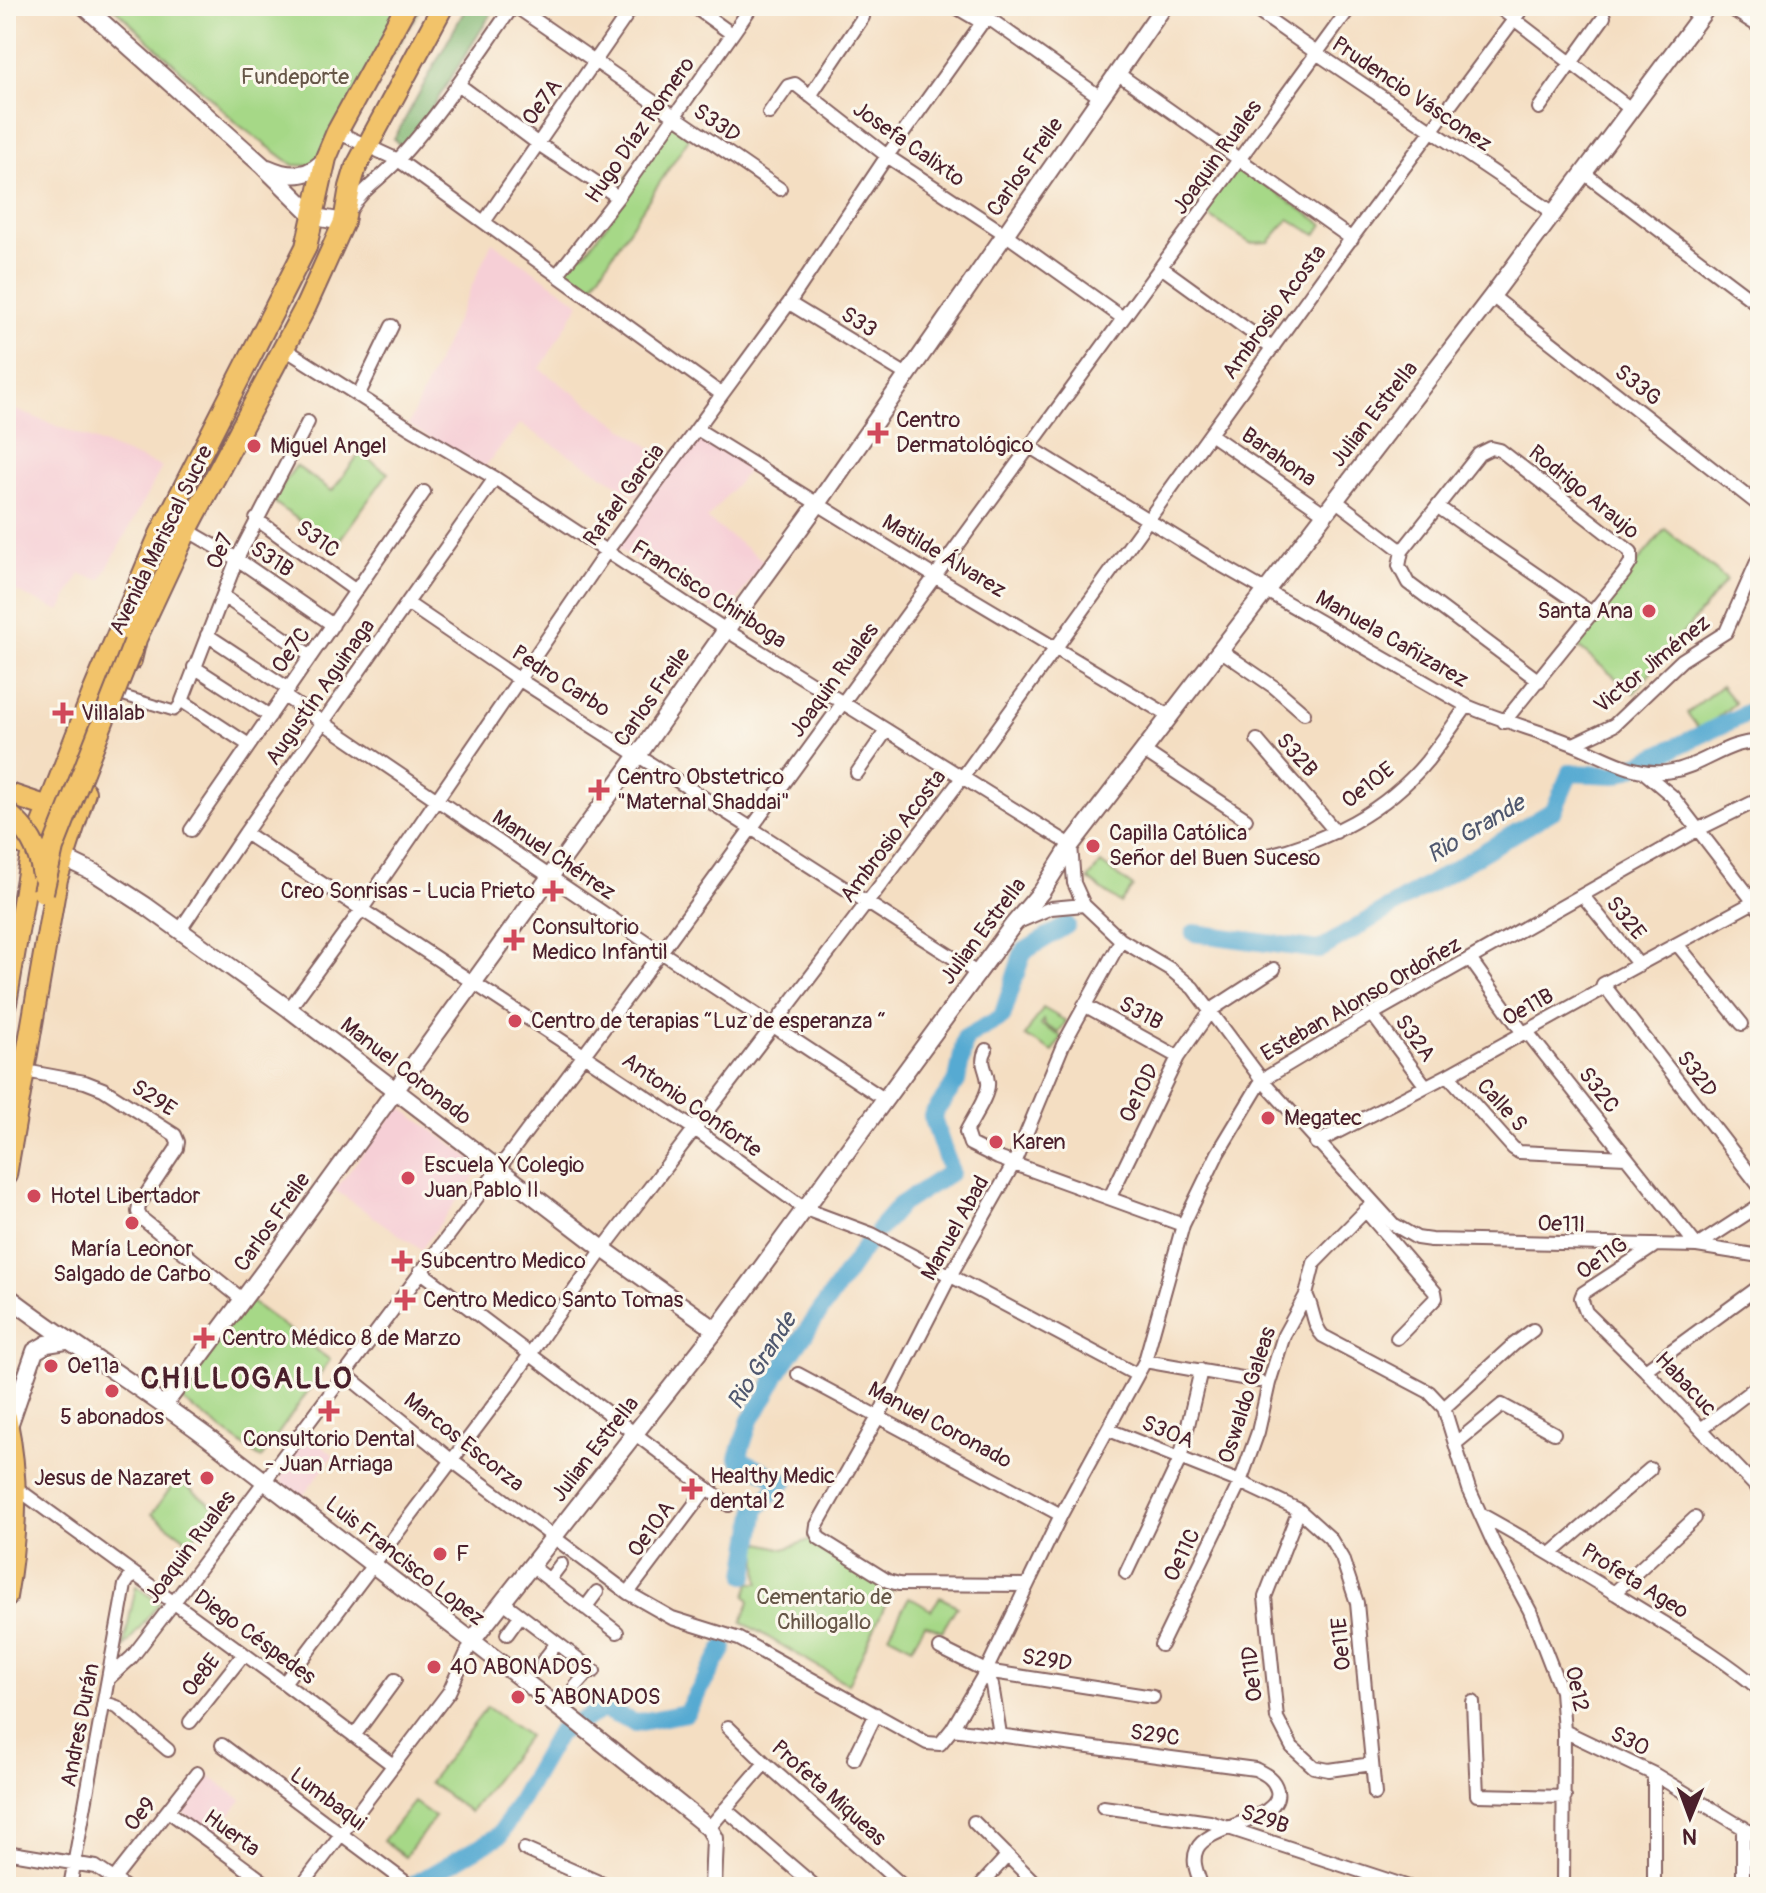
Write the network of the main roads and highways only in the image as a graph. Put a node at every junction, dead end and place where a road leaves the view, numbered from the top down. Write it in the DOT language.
graph roads {
  1 [pos="406,6"];
  2 [pos="443,6"];
  3 [pos="135,641"];
  4 [pos="6,793"];
  5 [pos="48,807"];
  6 [pos="6,812"];
  7 [pos="6,834"];
  8 [pos="32,849"];
  9 [pos="62,857"];
  10 [pos="43,892"];
  11 [pos="6,1003"];
  12 [pos="6,1113"];
  13 [pos="6,1175"];
  14 [pos="7,1423"];
  15 [pos="6,1597"];
  1 -- 5 [label="main road, Avenida Mariscal Sucre"];
  2 -- 3 [label="main road, Avenida Mariscal Sucre"];
  3 -- 9 [label="main road, Avenida Mariscal Sucre"];
  3 -- 10 [label="main road, bridge"];
  4 -- 5 [label="main road"];
  5 -- 8 [label="main road, Avenida Mariscal Sucre"];
  6 -- 10 [label="main road, bridge"];
  7 -- 8 [label="main road"];
  8 -- 9 [label="main road"];
  8 -- 11 [label="main road, Avenida Mariscal Sucre"];
  9 -- 13 [label="main road, Avenida Mariscal Sucre"];
  10 -- 12 [label="main road"];
  14 -- 15 [label="main road"];
}
